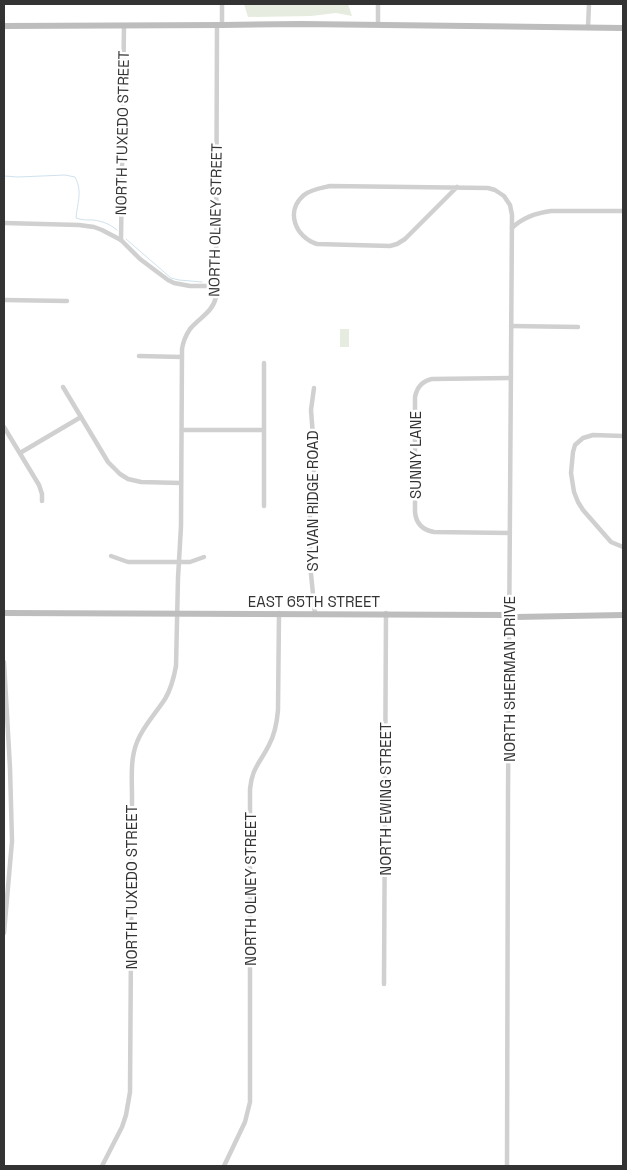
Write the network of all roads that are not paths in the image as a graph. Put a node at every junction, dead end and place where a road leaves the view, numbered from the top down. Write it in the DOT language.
graph roads {
  1 [pos="222,4"];
  2 [pos="378,4"];
  3 [pos="589,4"];
  4 [pos="378,24"];
  5 [pos="219,25"];
  6 [pos="4,26"];
  7 [pos="124,26"];
  8 [pos="588,28"];
  9 [pos="623,28"];
  10 [pos="457,187"];
  11 [pos="623,211"];
  12 [pos="4,223"];
  13 [pos="512,228"];
  14 [pos="121,240"];
  15 [pos="216,286"];
  16 [pos="4,300"];
  17 [pos="67,301"];
  18 [pos="511,326"];
  19 [pos="578,327"];
  20 [pos="140,356"];
  21 [pos="182,356"];
  22 [pos="264,363"];
  23 [pos="511,378"];
  24 [pos="64,387"];
  25 [pos="314,388"];
  26 [pos="81,416"];
  27 [pos="4,428"];
  28 [pos="182,430"];
  29 [pos="263,430"];
  30 [pos="623,436"];
  31 [pos="20,453"];
  32 [pos="181,482"];
  33 [pos="42,502"];
  34 [pos="264,506"];
  35 [pos="510,533"];
  36 [pos="623,547"];
  37 [pos="111,556"];
  38 [pos="204,557"];
  39 [pos="179,562"];
  40 [pos="4,613"];
  41 [pos="178,613"];
  42 [pos="279,613"];
  43 [pos="314,614"];
  44 [pos="386,614"];
  45 [pos="623,615"];
  46 [pos="510,616"];
  47 [pos="4,662"];
  48 [pos="4,933"];
  49 [pos="384,984"];
  50 [pos="102,1166"];
  51 [pos="224,1166"];
  52 [pos="507,1166"];
  1 -- 5 [label="street, NORTH OLNEY STREET"];
  2 -- 4 [label="street"];
  3 -- 8 [label="street"];
  4 -- 5 [label="street"];
  4 -- 8 [label="street"];
  5 -- 7 [label="street"];
  5 -- 15 [label="street, NORTH OLNEY STREET"];
  6 -- 7 [label="street"];
  7 -- 14 [label="street, NORTH TUXEDO STREET"];
  8 -- 9 [label="street"];
  10 -- 10 [label="street"];
  10 -- 13 [label="street, NORTH SHERMAN DRIVE"];
  11 -- 13 [label="street"];
  12 -- 14 [label="street"];
  13 -- 18 [label="street, NORTH SHERMAN DRIVE"];
  14 -- 15 [label="street"];
  15 -- 21 [label="street, NORTH OLNEY STREET"];
  16 -- 17 [label="street"];
  18 -- 19 [label="street"];
  18 -- 23 [label="street, NORTH SHERMAN DRIVE"];
  20 -- 21 [label="street"];
  21 -- 28 [label="street, NORTH OLNEY STREET"];
  22 -- 29 [label="street"];
  23 -- 35 [label="street, NORTH SHERMAN DRIVE"];
  23 -- 35 [label="street, SUNNY LANE"];
  24 -- 26 [label="street"];
  25 -- 43 [label="street, SYLVAN RIDGE ROAD"];
  26 -- 31 [label="street"];
  26 -- 32 [label="street"];
  27 -- 31 [label="street"];
  28 -- 29 [label="street"];
  28 -- 32 [label="street, NORTH OLNEY STREET"];
  29 -- 34 [label="street"];
  30 -- 36 [label="street"];
  31 -- 33 [label="street"];
  32 -- 39 [label="street, NORTH OLNEY STREET"];
  35 -- 46 [label="street, NORTH SHERMAN DRIVE"];
  37 -- 39 [label="street"];
  38 -- 39 [label="street"];
  39 -- 41 [label="street, NORTH OLNEY STREET"];
  40 -- 41 [label="street, EAST 65TH STREET"];
  41 -- 42 [label="street, EAST 65TH STREET"];
  41 -- 50 [label="street, NORTH TUXEDO STREET"];
  42 -- 43 [label="street, EAST 65TH STREET"];
  42 -- 51 [label="street, NORTH OLNEY STREET"];
  43 -- 44 [label="street, EAST 65TH STREET"];
  44 -- 46 [label="street, EAST 65TH STREET"];
  44 -- 49 [label="street, NORTH EWING STREET"];
  45 -- 46 [label="street, EAST 65TH STREET"];
  46 -- 52 [label="street, NORTH SHERMAN DRIVE"];
  47 -- 48 [label="street"];
}
